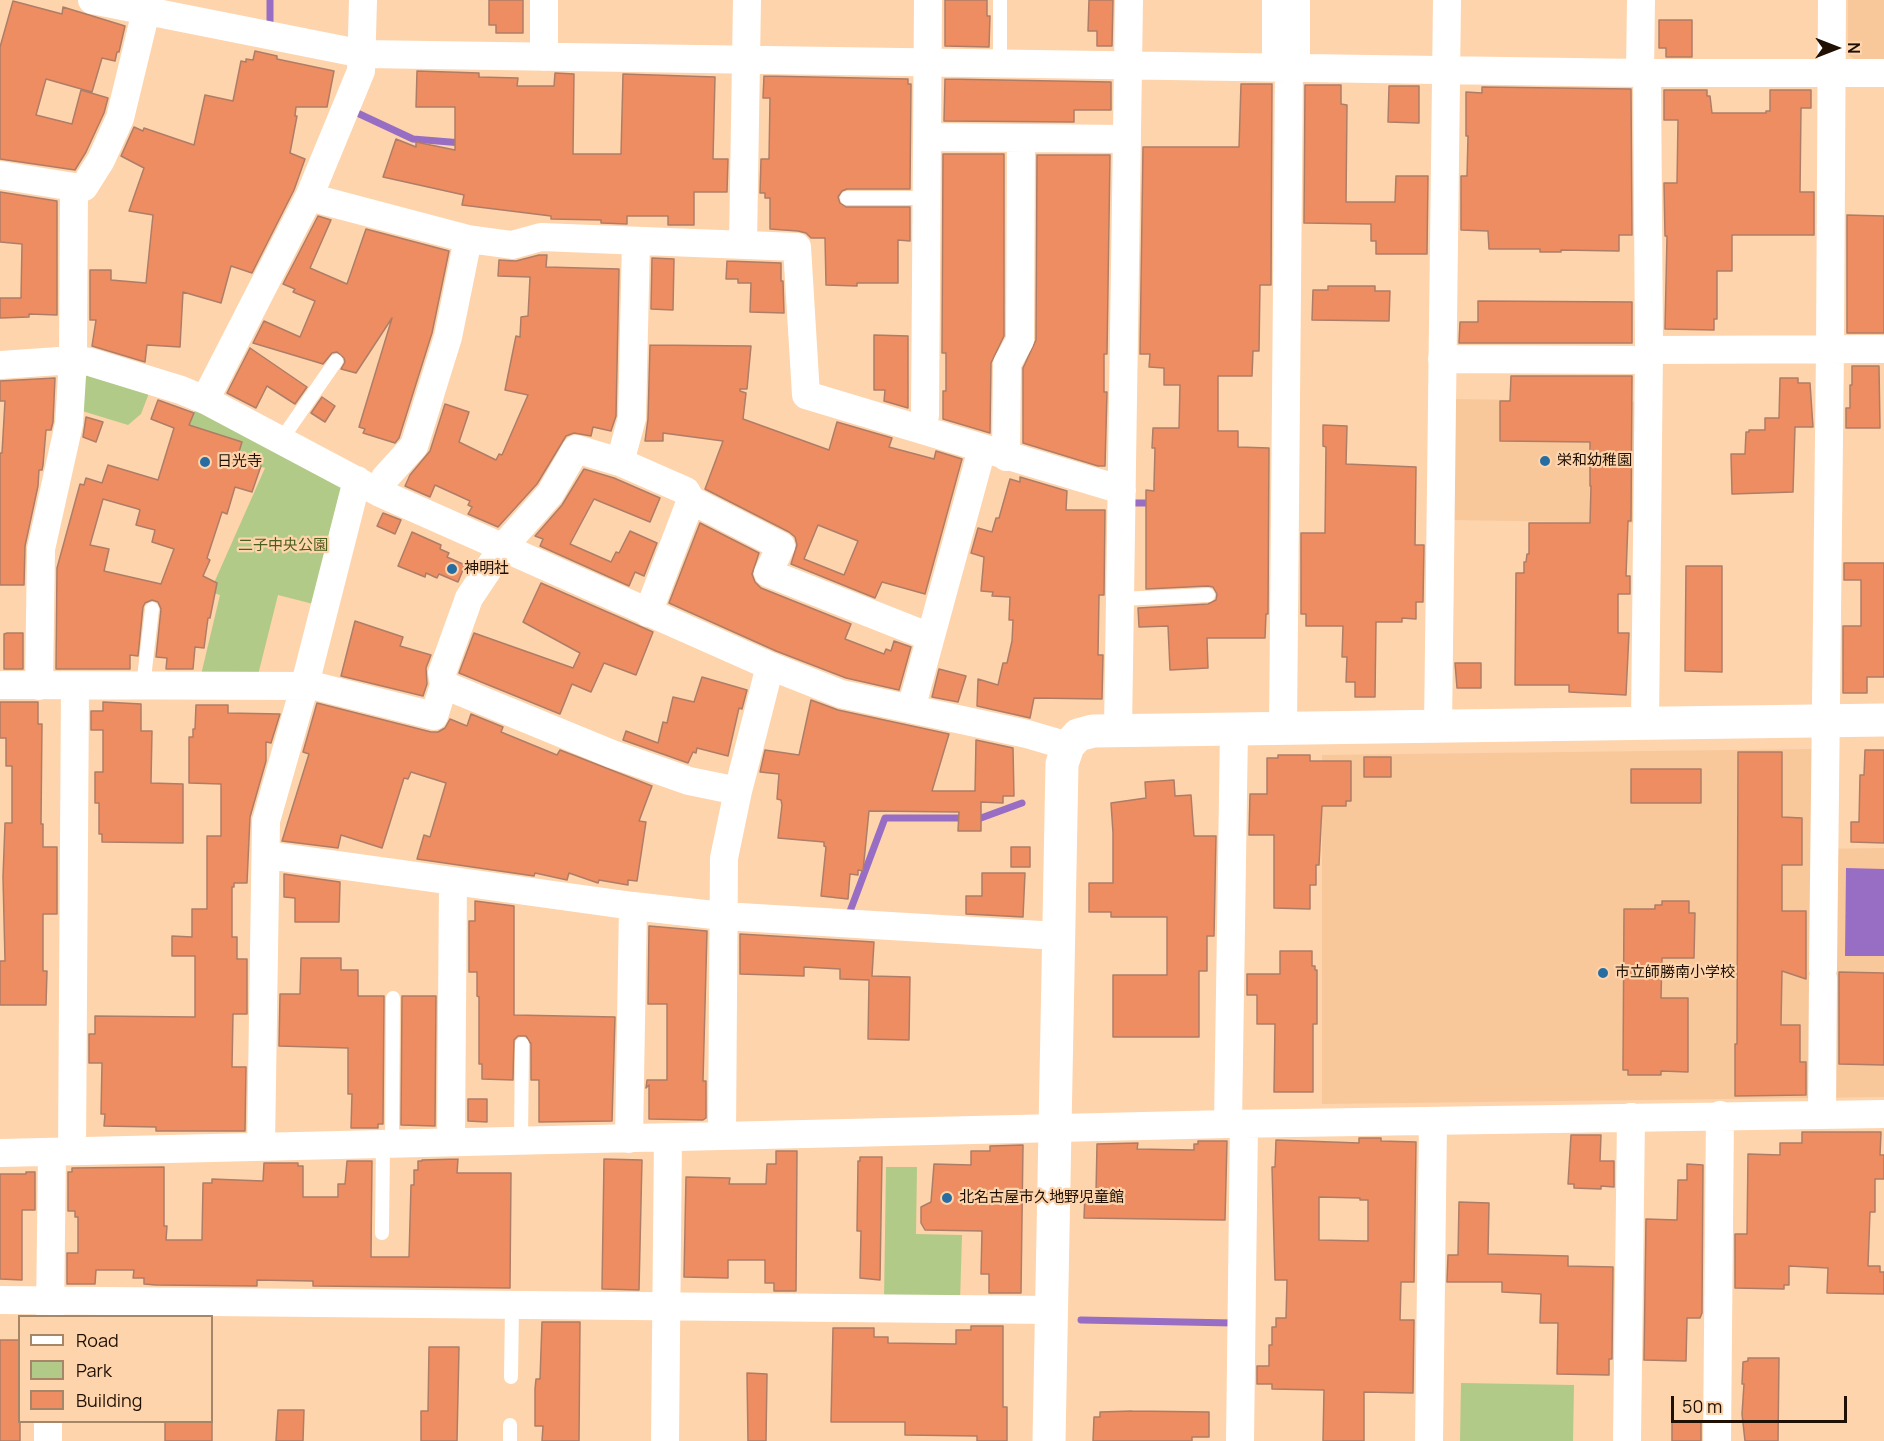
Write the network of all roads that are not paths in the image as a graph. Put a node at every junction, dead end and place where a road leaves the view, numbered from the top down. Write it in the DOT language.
graph roads {
  1 [pos="92,0"];
  2 [pos="363,0"];
  3 [pos="544,0"];
  4 [pos="747,0"];
  5 [pos="928,0"];
  6 [pos="1000,0"];
  7 [pos="1129,0"];
  8 [pos="1276,0"];
  9 [pos="1296,0"];
  10 [pos="1447,0"];
  11 [pos="1641,0"];
  12 [pos="1832,0"];
  13 [pos="181,9"];
  14 [pos="146,11"];
  15 [pos="363,54"];
  16 [pos="544,57"];
  17 [pos="746,60"];
  18 [pos="927,63"];
  19 [pos="1000,64"];
  20 [pos="1128,66"];
  21 [pos="1287,68"];
  22 [pos="1446,70"];
  23 [pos="1644,73"];
  24 [pos="1831,73"];
  25 [pos="1884,73"];
  26 [pos="927,137"];
  27 [pos="1022,138"];
  28 [pos="1125,139"];
  29 [pos="0,175"];
  30 [pos="74,187"];
  31 [pos="309,197"];
  32 [pos="847,198"];
  33 [pos="927,198"];
  34 [pos="468,239"];
  35 [pos="636,241"];
  36 [pos="743,244"];
  37 [pos="1830,349"];
  38 [pos="1884,349"];
  39 [pos="1648,355"];
  40 [pos="1442,359"];
  41 [pos="73,360"];
  42 [pos="336,361"];
  43 [pos="0,365"];
  44 [pos="205,400"];
  45 [pos="922,429"];
  46 [pos="281,440"];
  47 [pos="994,453"];
  48 [pos="620,462"];
  49 [pos="368,487"];
  50 [pos="1122,490"];
  51 [pos="691,500"];
  52 [pos="503,547"];
  53 [pos="1208,595"];
  54 [pos="1120,599"];
  55 [pos="152,609"];
  56 [pos="648,613"];
  57 [pos="930,638"];
  58 [pos="770,666"];
  59 [pos="0,685"];
  60 [pos="444,685"];
  61 [pos="39,686"];
  62 [pos="75,687"];
  63 [pos="143,687"];
  64 [pos="304,688"];
  65 [pos="911,709"];
  66 [pos="1884,720"];
  67 [pos="1826,721"];
  68 [pos="1645,724"];
  69 [pos="1438,728"];
  70 [pos="1234,729"];
  71 [pos="1283,729"];
  72 [pos="1118,730"];
  73 [pos="1068,746"];
  74 [pos="738,790"];
  75 [pos="266,855"];
  76 [pos="453,881"];
  77 [pos="633,906"];
  78 [pos="723,916"];
  79 [pos="1058,936"];
  80 [pos="393,998"];
  81 [pos="522,1044"];
  82 [pos="1822,1114"];
  83 [pos="1884,1114"];
  84 [pos="1720,1116"];
  85 [pos="1631,1117"];
  86 [pos="1433,1121"];
  87 [pos="1235,1125"];
  88 [pos="1053,1129"];
  89 [pos="722,1136"];
  90 [pos="668,1138"];
  91 [pos="629,1139"];
  92 [pos="520,1141"];
  93 [pos="451,1142"];
  94 [pos="387,1144"];
  95 [pos="261,1147"];
  96 [pos="62,1152"];
  97 [pos="0,1153"];
  98 [pos="382,1233"];
  99 [pos="0,1300"];
  100 [pos="512,1306"];
  101 [pos="50,1308"];
  102 [pos="666,1308"];
  103 [pos="1052,1310"];
  104 [pos="511,1377"];
  105 [pos="48,1423"];
  106 [pos="510,1425"];
  107 [pos="48,1441"];
  108 [pos="510,1441"];
  109 [pos="665,1441"];
  110 [pos="1049,1441"];
  111 [pos="1240,1441"];
  112 [pos="1429,1441"];
  113 [pos="1627,1441"];
  114 [pos="1717,1441"];
  1 -- 14 [label="street"];
  2 -- 15 [label="street"];
  3 -- 16 [label="street"];
  4 -- 17 [label="street"];
  5 -- 18 [label="street"];
  6 -- 19 [label="lane"];
  7 -- 20 [label="street"];
  8 -- 21 [label="street"];
  9 -- 21 [label="street"];
  10 -- 22 [label="street"];
  11 -- 23 [label="street"];
  12 -- 24 [label="street"];
  13 -- 14 [label="street"];
  13 -- 15 [label="street"];
  14 -- 30 [label="street"];
  15 -- 16 [label="street"];
  15 -- 31 [label="street"];
  16 -- 17 [label="street"];
  17 -- 18 [label="street"];
  17 -- 36 [label="street"];
  18 -- 19 [label="street"];
  18 -- 26 [label="street"];
  19 -- 20 [label="street"];
  20 -- 21 [label="street"];
  20 -- 28 [label="street"];
  21 -- 22 [label="street"];
  21 -- 71 [label="street"];
  22 -- 23 [label="street"];
  22 -- 40 [label="street"];
  23 -- 24 [label="street"];
  23 -- 39 [label="street"];
  24 -- 25 [label="street"];
  24 -- 37 [label="street"];
  26 -- 27 [label="street"];
  26 -- 33 [label="street"];
  27 -- 28 [label="street"];
  27 -- 47 [label="street"];
  28 -- 50 [label="street"];
  29 -- 30 [label="street"];
  30 -- 41 [label="street"];
  31 -- 34 [label="street"];
  31 -- 44 [label="street"];
  32 -- 33 [label="lane"];
  33 -- 45 [label="street"];
  34 -- 35 [label="street"];
  34 -- 49 [label="street"];
  35 -- 36 [label="street"];
  35 -- 48 [label="street"];
  36 -- 45 [label="street"];
  37 -- 38 [label="street"];
  37 -- 39 [label="street"];
  37 -- 67 [label="street"];
  39 -- 40 [label="street"];
  39 -- 68 [label="street"];
  40 -- 69 [label="street"];
  41 -- 43 [label="street"];
  41 -- 44 [label="street"];
  41 -- 61 [label="street"];
  42 -- 46 [label="lane"];
  44 -- 46 [label="street"];
  45 -- 47 [label="street"];
  46 -- 49 [label="street"];
  47 -- 50 [label="street"];
  47 -- 57 [label="street"];
  48 -- 51 [label="street"];
  48 -- 52 [label="street"];
  49 -- 52 [label="street"];
  49 -- 64 [label="street"];
  50 -- 54 [label="street"];
  51 -- 56 [label="street"];
  51 -- 57 [label="street"];
  52 -- 56 [label="street"];
  52 -- 60 [label="street"];
  53 -- 54 [label="lane"];
  54 -- 72 [label="street"];
  55 -- 63 [label="lane"];
  56 -- 58 [label="street"];
  57 -- 65 [label="street"];
  58 -- 65 [label="street"];
  58 -- 74 [label="street"];
  59 -- 61 [label="street"];
  60 -- 64 [label="street"];
  60 -- 74 [label="street"];
  61 -- 62 [label="street"];
  62 -- 63 [label="street"];
  62 -- 96 [label="street"];
  63 -- 64 [label="street"];
  64 -- 75 [label="street"];
  65 -- 73 [label="street"];
  66 -- 67 [label="street"];
  67 -- 68 [label="street"];
  67 -- 82 [label="street"];
  68 -- 69 [label="street"];
  69 -- 71 [label="street"];
  70 -- 71 [label="street"];
  70 -- 72 [label="street"];
  70 -- 87 [label="street"];
  72 -- 73 [label="street"];
  73 -- 79 [label="street"];
  74 -- 78 [label="street"];
  75 -- 76 [label="street"];
  75 -- 95 [label="street"];
  76 -- 77 [label="street"];
  76 -- 93 [label="street"];
  77 -- 78 [label="street"];
  77 -- 91 [label="street"];
  78 -- 79 [label="street"];
  78 -- 89 [label="street"];
  79 -- 88 [label="street"];
  80 -- 94 [label="lane"];
  81 -- 92 [label="lane"];
  82 -- 83 [label="street"];
  82 -- 84 [label="street"];
  84 -- 85 [label="street"];
  84 -- 114 [label="street"];
  85 -- 86 [label="street"];
  85 -- 113 [label="street"];
  86 -- 87 [label="street"];
  86 -- 112 [label="street"];
  87 -- 88 [label="street"];
  87 -- 111 [label="street"];
  88 -- 89 [label="street"];
  88 -- 103 [label="street"];
  89 -- 90 [label="street"];
  90 -- 91 [label="street"];
  90 -- 102 [label="street"];
  91 -- 92 [label="street"];
  92 -- 93 [label="street"];
  93 -- 94 [label="street"];
  94 -- 95 [label="street"];
  94 -- 98 [label="lane"];
  95 -- 96 [label="street"];
  96 -- 97 [label="street"];
  96 -- 101 [label="street"];
  99 -- 101 [label="street"];
  100 -- 101 [label="street"];
  100 -- 102 [label="street"];
  100 -- 104 [label="lane"];
  102 -- 103 [label="street"];
  102 -- 109 [label="street"];
  103 -- 110 [label="street"];
  105 -- 107 [label="street"];
  106 -- 108 [label="lane"];
}
